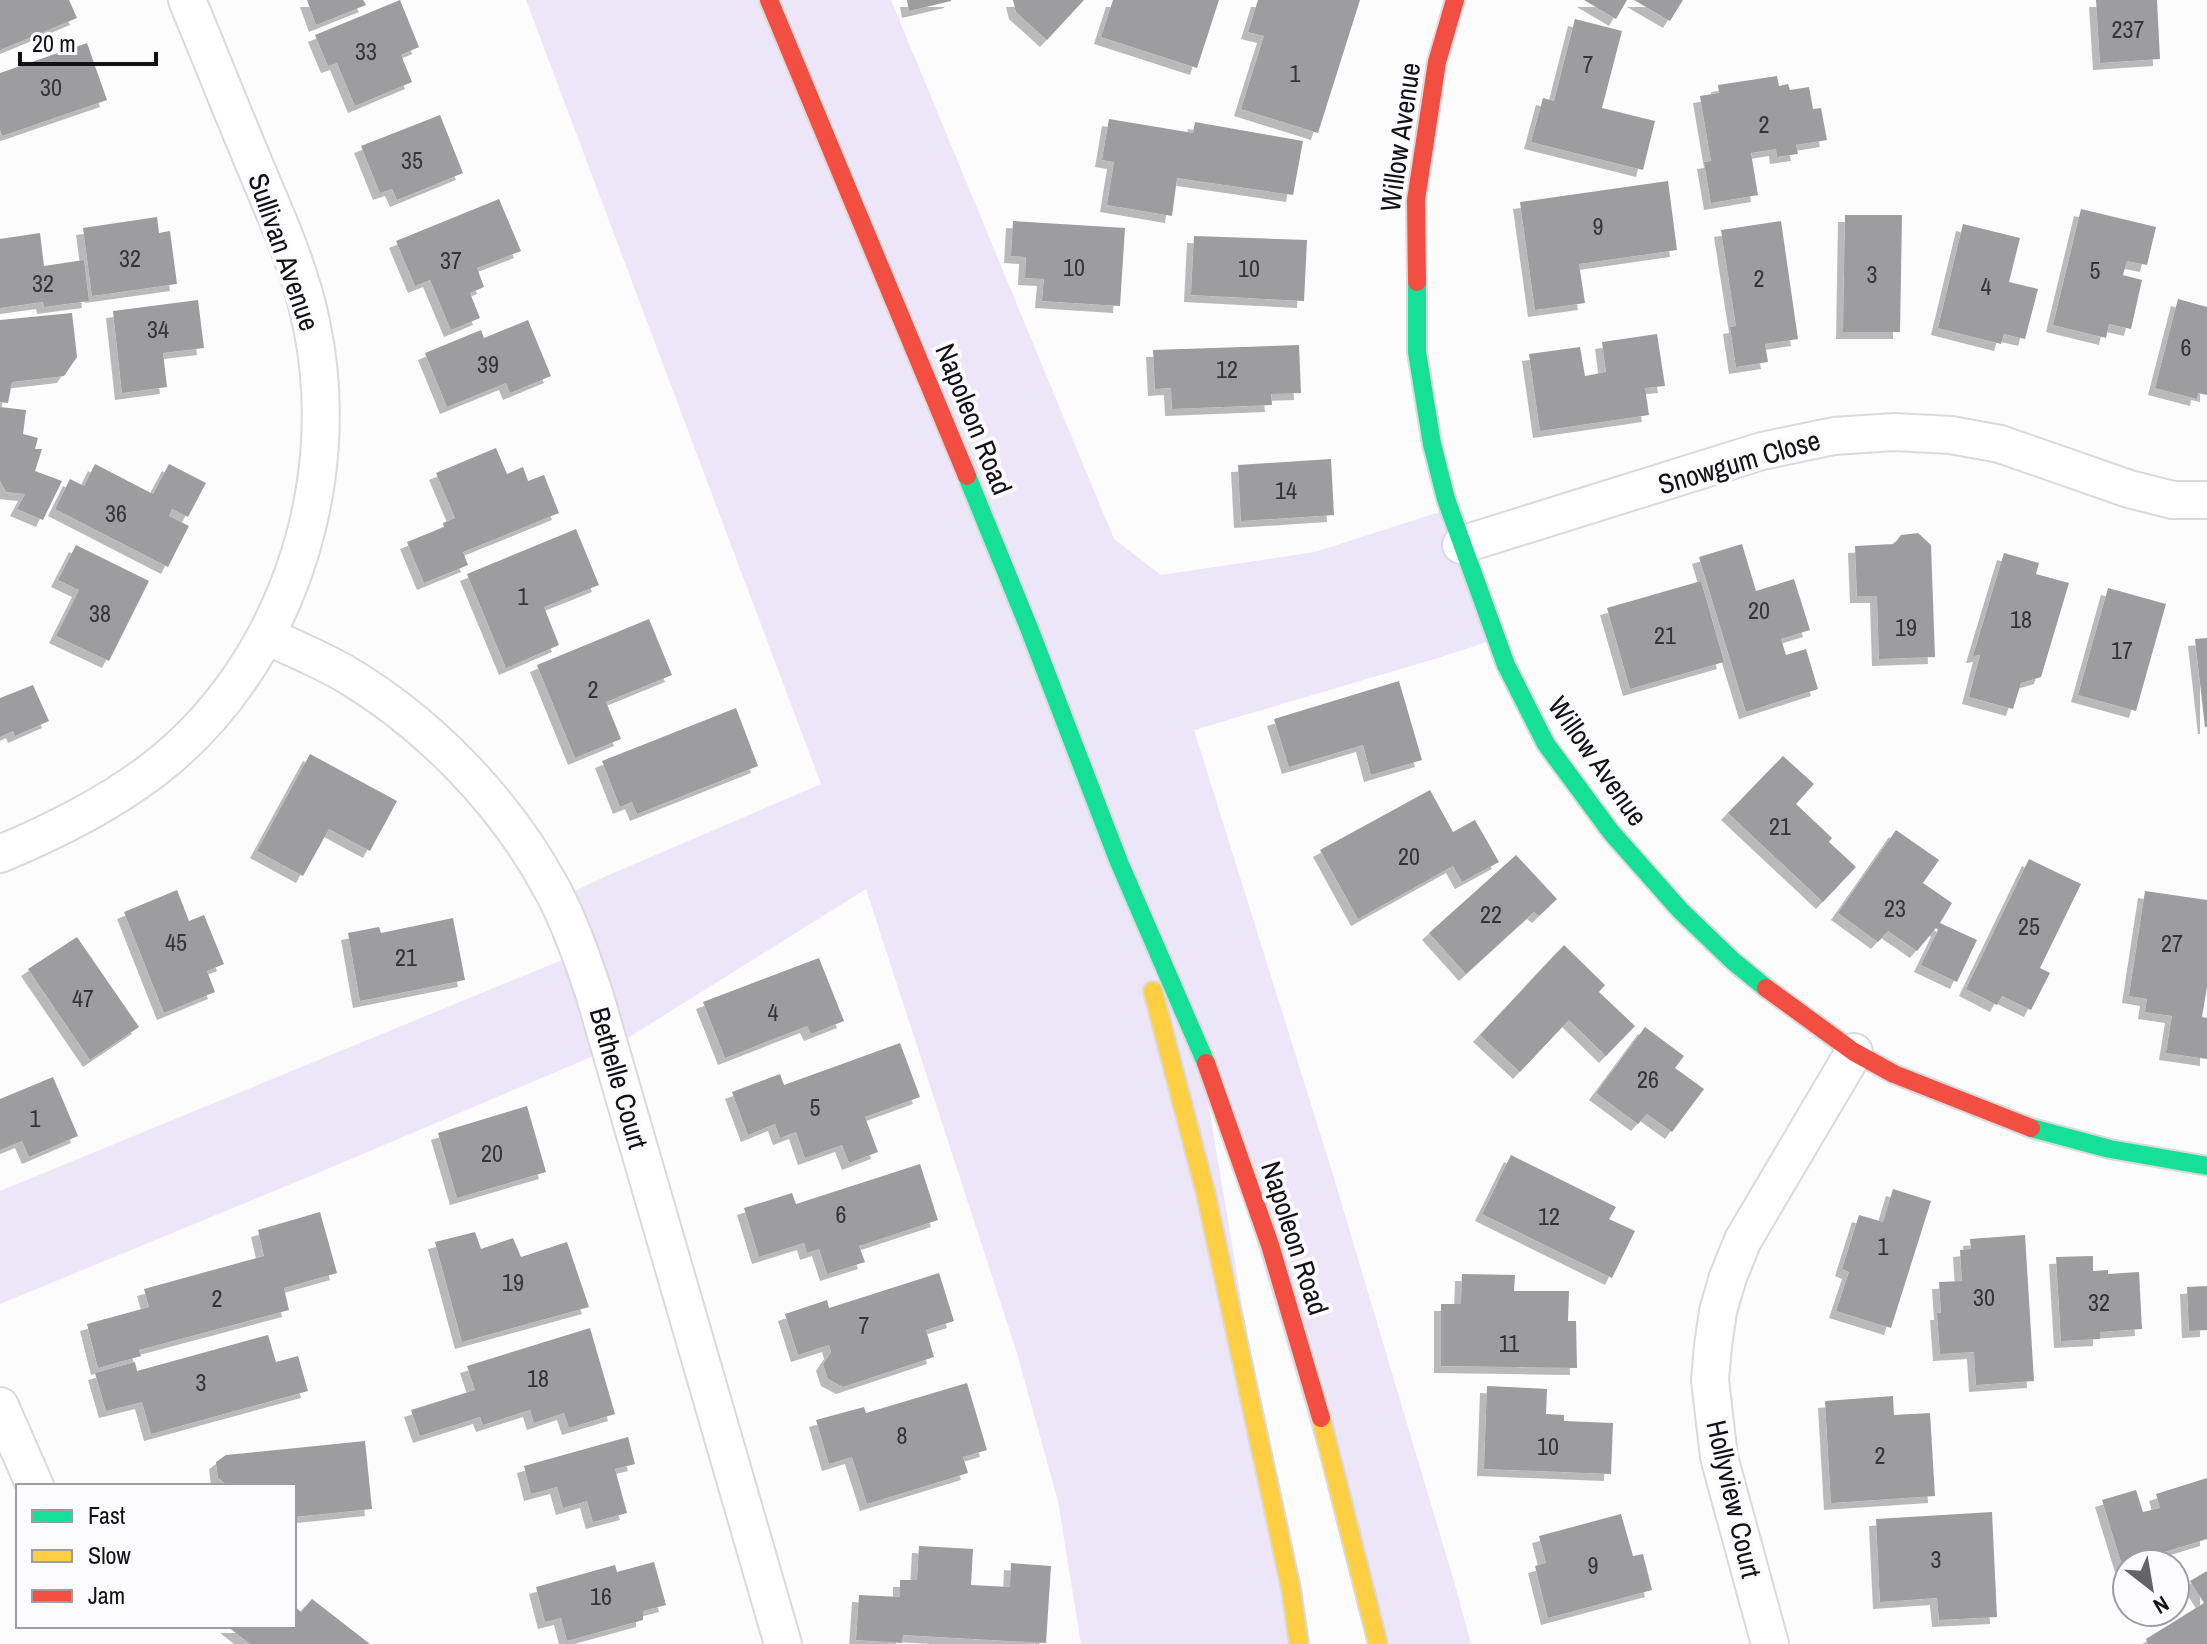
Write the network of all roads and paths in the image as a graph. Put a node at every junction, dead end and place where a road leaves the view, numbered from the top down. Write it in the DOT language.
graph roads {
  1 [pos="187,0"];
  2 [pos="769,0"];
  3 [pos="1455,0"];
  4 [pos="2207,500"];
  5 [pos="1461,545"];
  6 [pos="267,636"];
  7 [pos="0,854"];
  8 [pos="1119,862"];
  9 [pos="1854,1052"];
  10 [pos="2207,1166"];
  11 [pos="0,1406"];
  12 [pos="34,1484"];
  13 [pos="783,1644"];
  14 [pos="1299,1644"];
  15 [pos="1378,1644"];
  16 [pos="1770,1644"];
  1 -- 6 [label="street, Sullivan Avenue"];
  2 -- 8 [label="main road, Napoleon Road"];
  3 -- 5 [label="main road, Willow Avenue"];
  4 -- 5 [label="street, Snowgum Close"];
  5 -- 9 [label="main road, Willow Avenue"];
  6 -- 7 [label="street, Sullivan Avenue"];
  6 -- 13 [label="street, Bethelle Court"];
  8 -- 14 [label="main road, Napoleon Road"];
  8 -- 15 [label="main road, Napoleon Road"];
  9 -- 10 [label="main road, Willow Avenue"];
  9 -- 16 [label="street, Hollyview Court"];
  11 -- 12 [label="street"];
}
